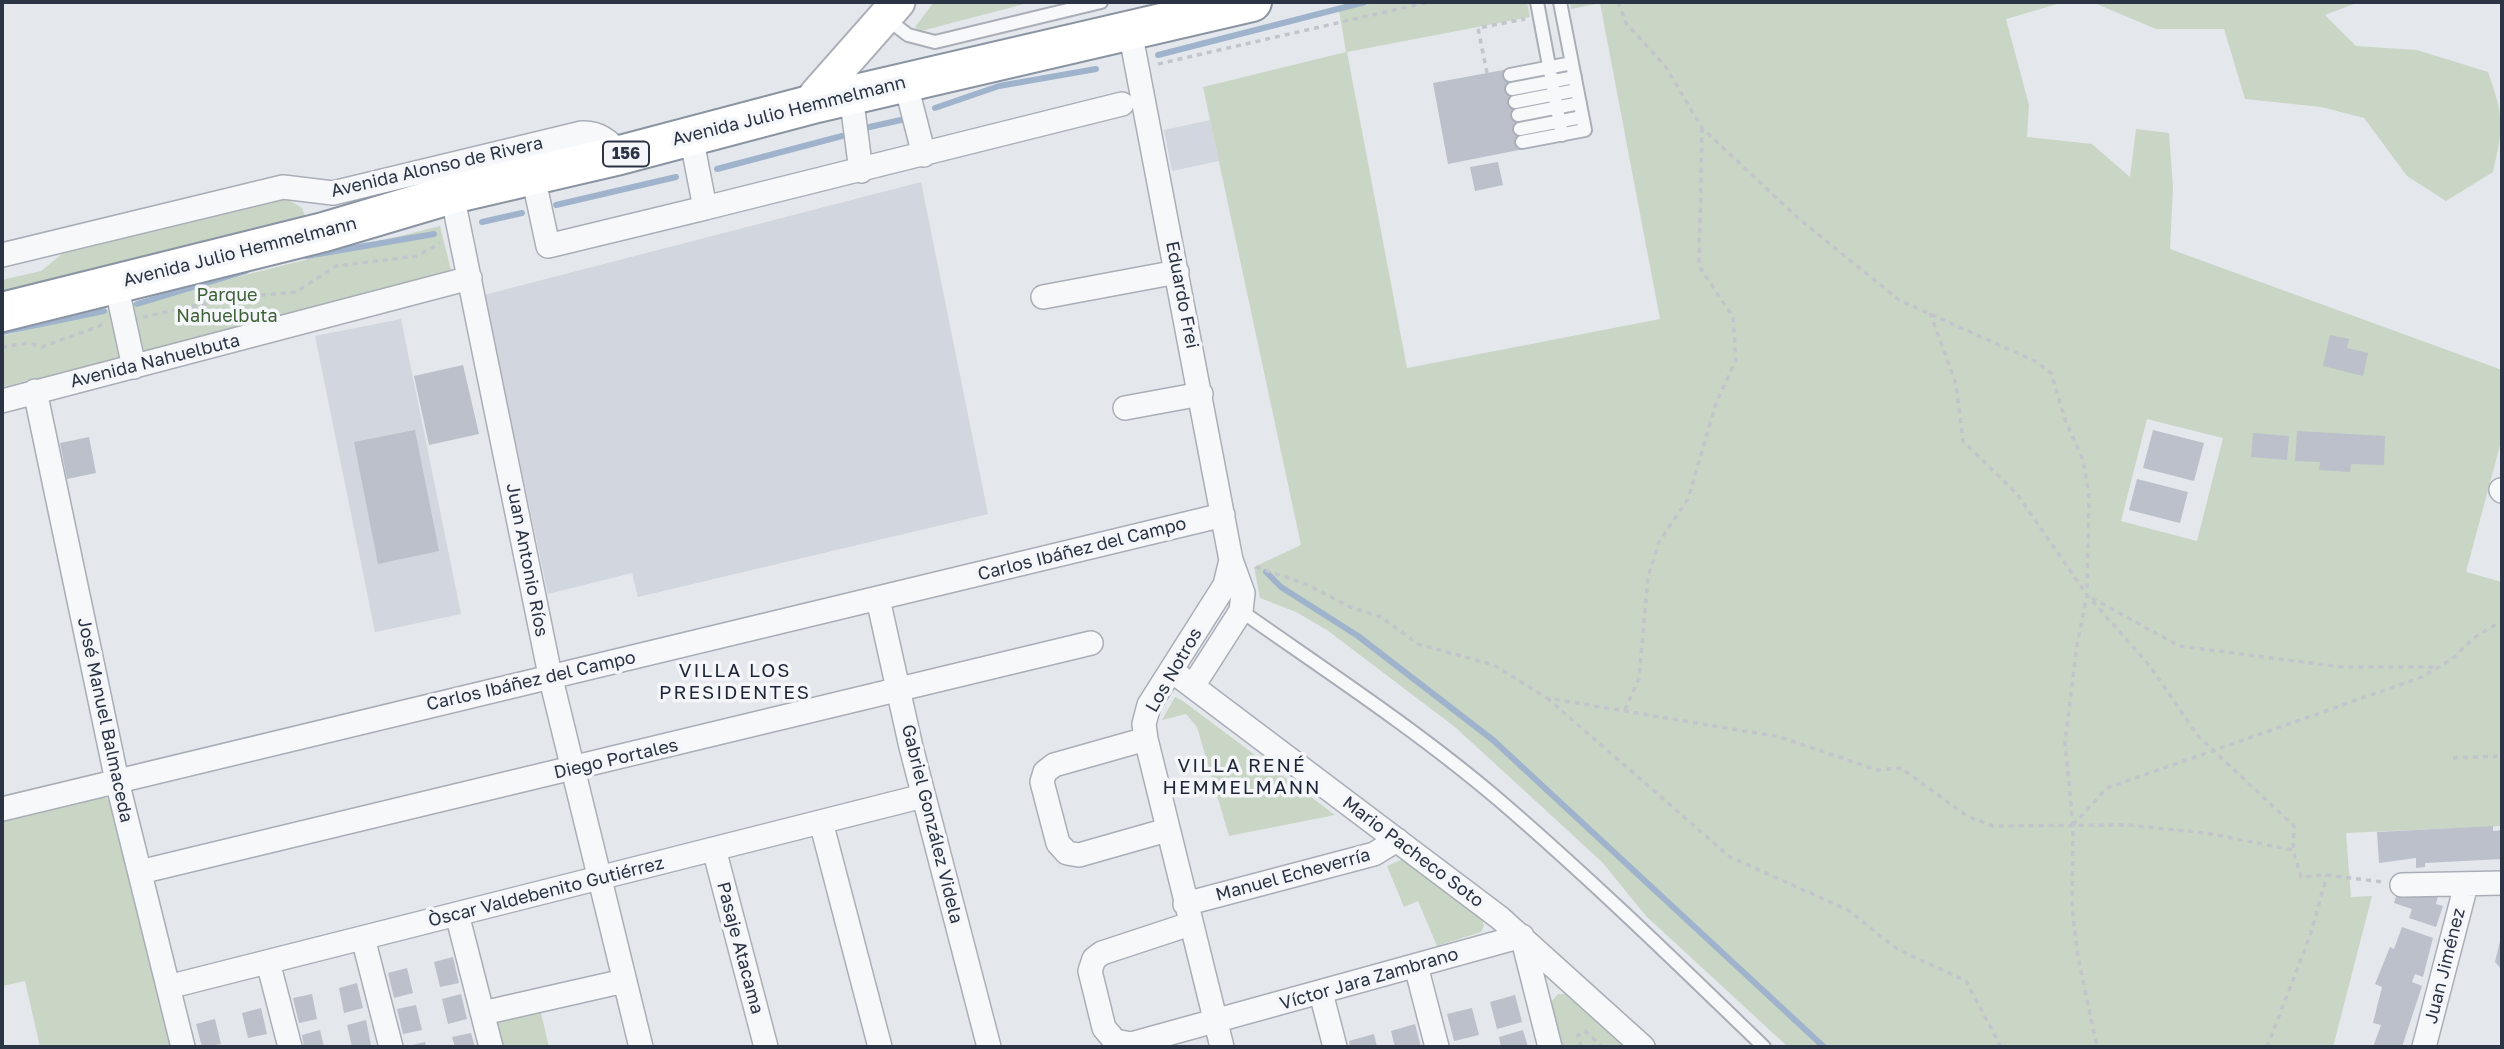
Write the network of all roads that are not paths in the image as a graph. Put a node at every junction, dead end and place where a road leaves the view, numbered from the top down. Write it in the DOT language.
graph roads {
  1 [pos="1101,2"];
  2 [pos="1252,2"];
  3 [pos="1537,2"];
  4 [pos="1560,2"];
  5 [pos="892,10"];
  6 [pos="1130,31"];
  7 [pos="1572,63"];
  8 [pos="1549,68"];
  9 [pos="1575,77"];
  10 [pos="905,81"];
  11 [pos="1553,88"];
  12 [pos="1578,97"];
  13 [pos="834,99"];
  14 [pos="1515,102"];
  15 [pos="1122,104"];
  16 [pos="1558,115"];
  17 [pos="1518,116"];
  18 [pos="1582,117"];
  19 [pos="1520,129"];
  20 [pos="1562,135"];
  21 [pos="691,136"];
  22 [pos="1522,142"];
  23 [pos="620,155"];
  24 [pos="924,155"];
  25 [pos="860,171"];
  26 [pos="533,176"];
  27 [pos="452,194"];
  28 [pos="705,208"];
  29 [pos="2,255"];
  30 [pos="1177,272"];
  31 [pos="470,278"];
  32 [pos="116,284"];
  33 [pos="1043,297"];
  34 [pos="2,312"];
  35 [pos="134,367"];
  36 [pos="35,391"];
  37 [pos="1201,394"];
  38 [pos="2,401"];
  39 [pos="1125,408"];
  40 [pos="1223,515"];
  41 [pos="1231,560"];
  42 [pos="878,599"];
  43 [pos="1241,611"];
  44 [pos="1091,643"];
  45 [pos="1171,670"];
  46 [pos="550,675"];
  47 [pos="1193,686"];
  48 [pos="901,691"];
  49 [pos="1146,739"];
  50 [pos="571,769"];
  51 [pos="117,781"];
  52 [pos="923,796"];
  53 [pos="2,809"];
  54 [pos="821,822"];
  55 [pos="1167,830"];
  56 [pos="1397,840"];
  57 [pos="714,849"];
  58 [pos="140,873"];
  59 [pos="598,878"];
  60 [pos="2502,883"];
  61 [pos="2402,885"];
  62 [pos="2466,885"];
  63 [pos="457,914"];
  64 [pos="1188,914"];
  65 [pos="1522,936"];
  66 [pos="363,938"];
  67 [pos="268,962"];
  68 [pos="1416,966"];
  69 [pos="624,981"];
  70 [pos="169,987"];
  71 [pos="1321,993"];
  72 [pos="483,1013"];
  73 [pos="1215,1023"];
  74 [pos="183,1047"];
  75 [pos="290,1047"];
  76 [pos="391,1047"];
  77 [pos="491,1047"];
  78 [pos="641,1047"];
  79 [pos="766,1047"];
  80 [pos="880,1047"];
  81 [pos="989,1047"];
  82 [pos="1222,1047"];
  83 [pos="1335,1047"];
  84 [pos="1437,1047"];
  85 [pos="1550,1047"];
  86 [pos="1643,1047"];
  87 [pos="1764,1047"];
  88 [pos="2424,1047"];
  1 -- 5 [label="lane"];
  2 -- 6 [label="highway, Avenida Julio Hemmelmann / 156"];
  3 -- 8 [label="lane"];
  4 -- 7 [label="lane"];
  5 -- 13 [label="street"];
  6 -- 10 [label="highway, Avenida Julio Hemmelmann / 156"];
  6 -- 30 [label="street, Eduardo Frei"];
  7 -- 8 [label="lane"];
  7 -- 9 [label="lane"];
  8 -- 11 [label="lane"];
  8 -- 11 [label="lane"];
  9 -- 11 [label="lane"];
  9 -- 12 [label="lane"];
  10 -- 13 [label="highway, Avenida Julio Hemmelmann / 156"];
  10 -- 24 [label="street"];
  11 -- 12 [label="lane"];
  11 -- 14 [label="lane"];
  11 -- 16 [label="lane"];
  12 -- 16 [label="lane"];
  12 -- 18 [label="lane"];
  13 -- 21 [label="highway, Avenida Julio Hemmelmann / 156"];
  13 -- 25 [label="street"];
  15 -- 24 [label="street"];
  16 -- 17 [label="lane"];
  16 -- 18 [label="lane"];
  16 -- 19 [label="lane"];
  16 -- 20 [label="lane"];
  18 -- 20 [label="lane"];
  20 -- 22 [label="lane"];
  21 -- 23 [label="highway, Avenida Julio Hemmelmann / 156"];
  21 -- 28 [label="street"];
  23 -- 26 [label="highway, Avenida Julio Hemmelmann / 156"];
  23 -- 29 [label="street, Avenida Alonso de Rivera"];
  24 -- 25 [label="street"];
  25 -- 28 [label="street"];
  26 -- 27 [label="highway, Avenida Julio Hemmelmann / 156"];
  26 -- 28 [label="street"];
  27 -- 31 [label="street, Juan Antonio Ríos"];
  27 -- 32 [label="highway, Avenida Julio Hemmelmann / 156"];
  30 -- 33 [label="street"];
  30 -- 37 [label="street, Eduardo Frei"];
  31 -- 35 [label="street, Avenida Nahuelbuta"];
  31 -- 46 [label="street, Juan Antonio Ríos"];
  32 -- 34 [label="highway, Avenida Julio Hemmelmann / 156"];
  32 -- 35 [label="street"];
  35 -- 36 [label="street, Avenida Nahuelbuta"];
  36 -- 38 [label="street, Avenida Nahuelbuta"];
  36 -- 51 [label="street, José Manuel Balmaceda"];
  37 -- 39 [label="street"];
  37 -- 40 [label="street, Eduardo Frei"];
  40 -- 41 [label="street, Eduardo Frei"];
  40 -- 42 [label="street, Carlos Ibáñez del Campo"];
  41 -- 43 [label="street"];
  41 -- 45 [label="street, Los Notros"];
  42 -- 46 [label="street, Carlos Ibáñez del Campo"];
  42 -- 48 [label="street, Gabriel González Videla"];
  43 -- 47 [label="street, Los Notros"];
  43 -- 87 [label="lane"];
  44 -- 48 [label="street, Diego Portales"];
  45 -- 47 [label="street, Mario Pacheco Soto"];
  45 -- 49 [label="street, Los Notros"];
  46 -- 50 [label="street, Juan Antonio Ríos"];
  46 -- 51 [label="street, Carlos Ibáñez del Campo"];
  47 -- 56 [label="street, Mario Pacheco Soto"];
  48 -- 50 [label="street, Diego Portales"];
  48 -- 52 [label="street, Gabriel González Videla"];
  49 -- 55 [label="street, Los Notros"];
  49 -- 55 [label="street"];
  50 -- 58 [label="street, Diego Portales"];
  50 -- 59 [label="street, Juan Antonio Ríos"];
  51 -- 53 [label="street, Carlos Ibáñez del Campo"];
  51 -- 58 [label="street, José Manuel Balmaceda"];
  52 -- 54 [label="street, Òscar Valdebenito Gutiérrez"];
  52 -- 81 [label="street, Gabriel González Videla"];
  54 -- 57 [label="street, Òscar Valdebenito Gutiérrez"];
  54 -- 80 [label="street"];
  55 -- 64 [label="street, Los Notros"];
  56 -- 64 [label="street, Manuel Echeverría"];
  56 -- 65 [label="street, Mario Pacheco Soto"];
  57 -- 59 [label="street, Òscar Valdebenito Gutiérrez"];
  57 -- 79 [label="street, Pasaje Atacama"];
  58 -- 70 [label="street, José Manuel Balmaceda"];
  59 -- 63 [label="street, Òscar Valdebenito Gutiérrez"];
  59 -- 69 [label="street, Juan Antonio Ríos"];
  60 -- 62 [label="street"];
  61 -- 62 [label="street"];
  62 -- 88 [label="street, Juan Jiménez"];
  63 -- 66 [label="street, Òscar Valdebenito Gutiérrez"];
  63 -- 72 [label="street"];
  64 -- 73 [label="street, Los Notros"];
  64 -- 73 [label="street, Manuel Echeverría"];
  65 -- 68 [label="street, Víctor Jara Zambrano"];
  65 -- 85 [label="street"];
  65 -- 86 [label="street, Mario Pacheco Soto"];
  66 -- 67 [label="street, Òscar Valdebenito Gutiérrez"];
  66 -- 76 [label="street"];
  67 -- 70 [label="street, Òscar Valdebenito Gutiérrez"];
  67 -- 75 [label="street"];
  68 -- 71 [label="street, Víctor Jara Zambrano"];
  68 -- 84 [label="street"];
  69 -- 72 [label="street"];
  69 -- 78 [label="street, Juan Antonio Ríos"];
  70 -- 74 [label="street, José Manuel Balmaceda"];
  71 -- 73 [label="street, Víctor Jara Zambrano"];
  71 -- 83 [label="street"];
  72 -- 77 [label="street"];
  73 -- 82 [label="street, Los Notros"];
}
